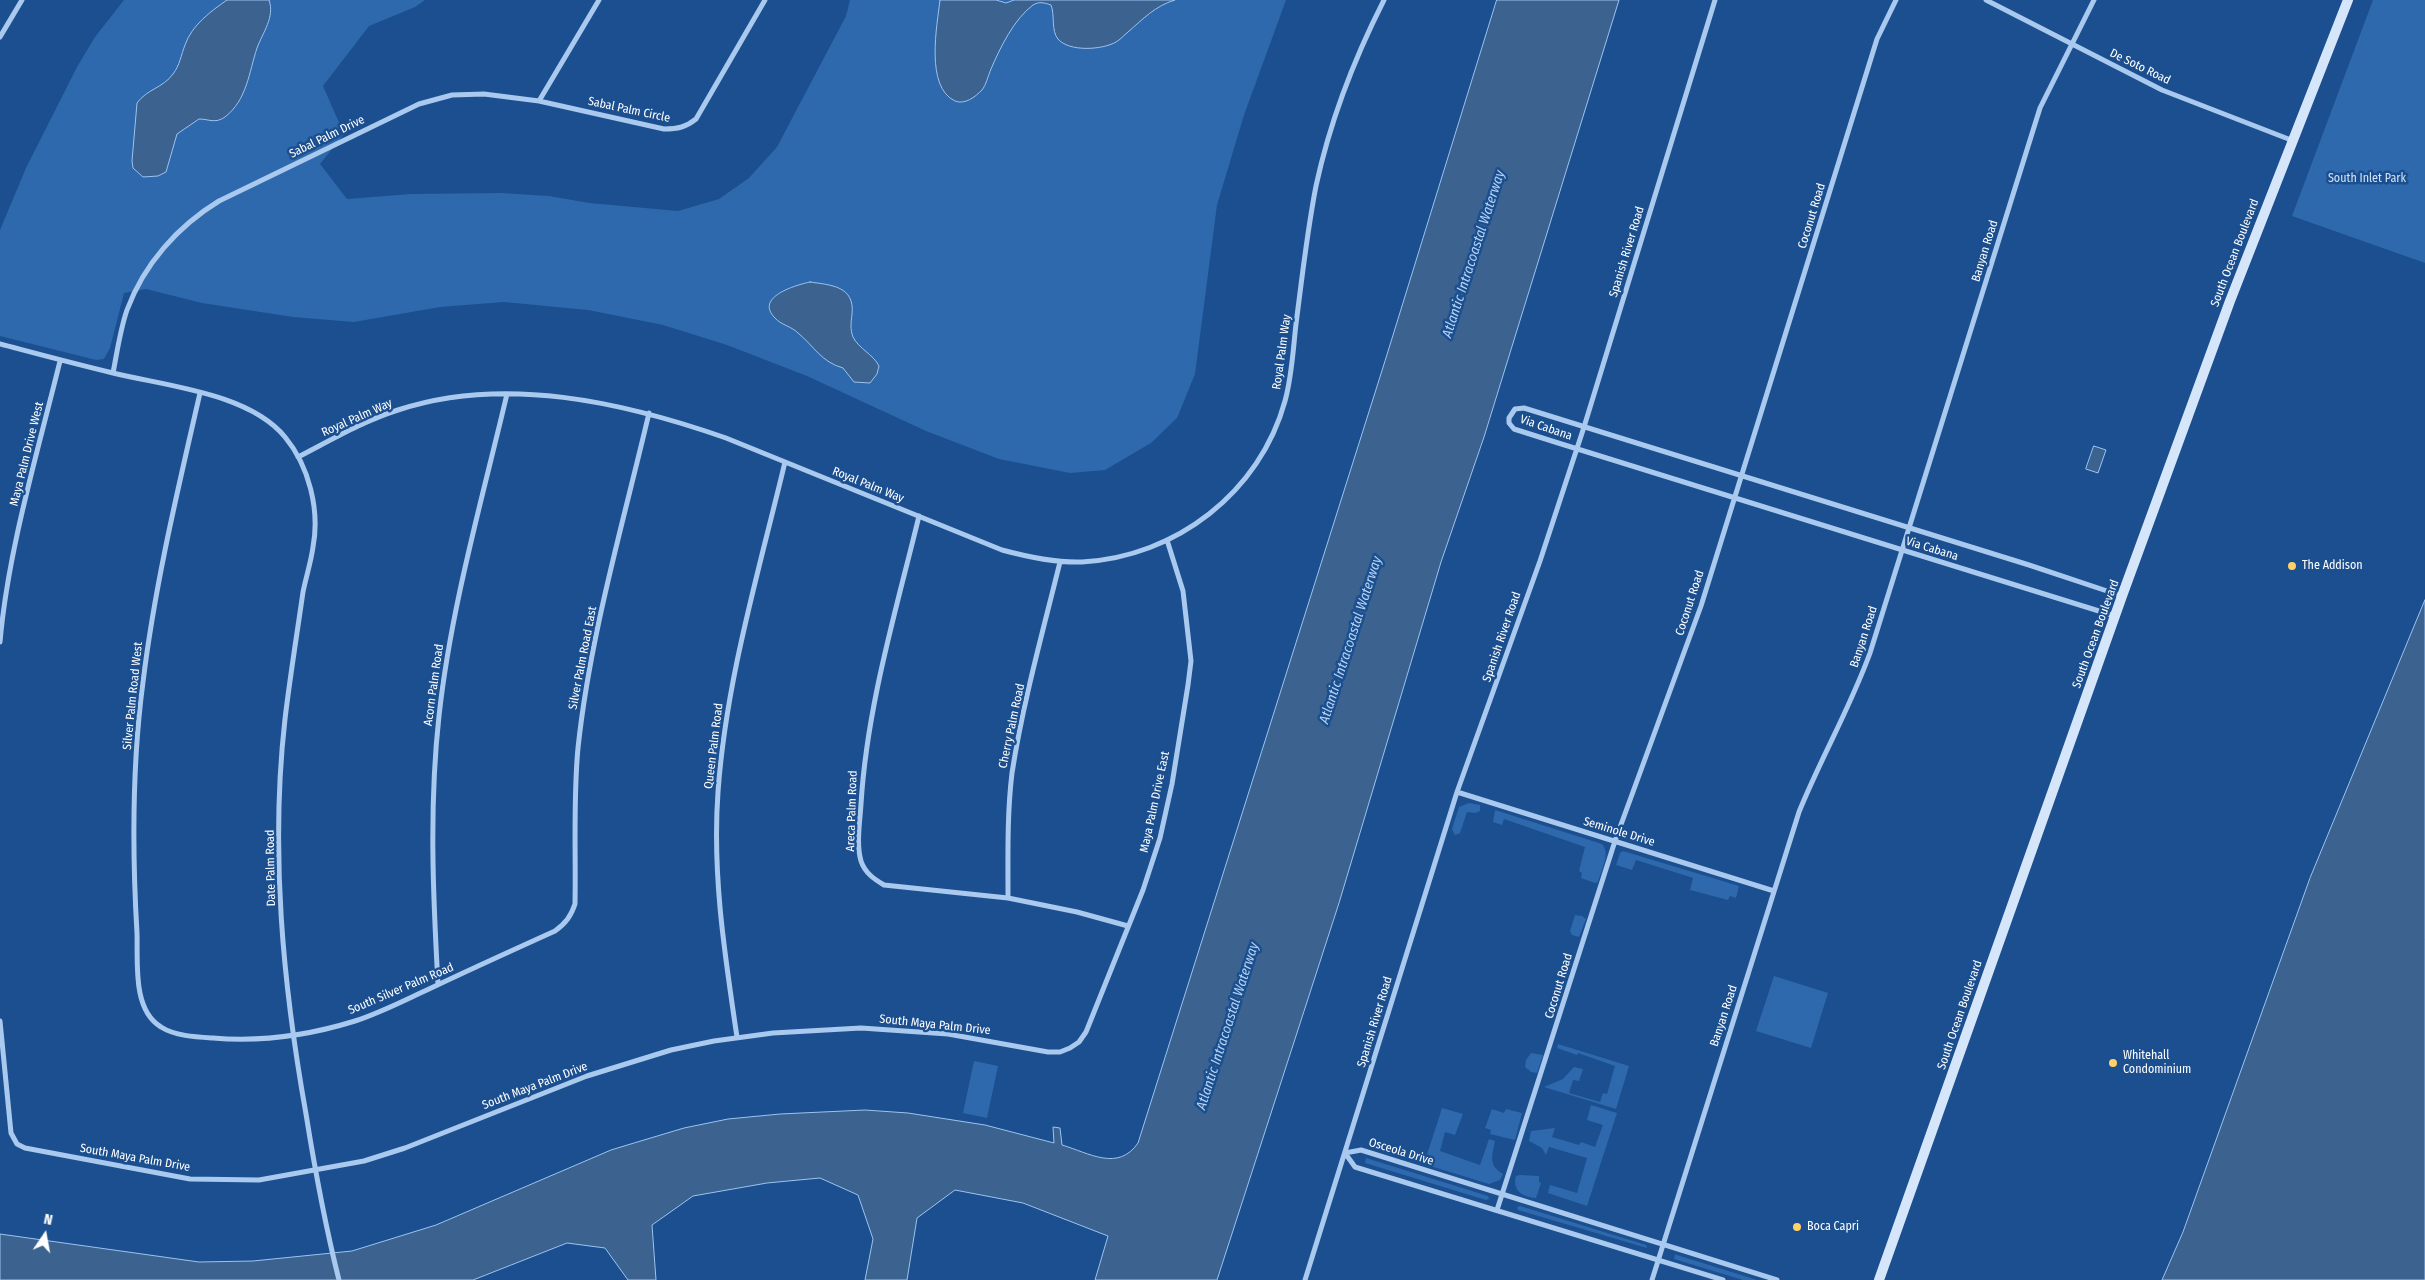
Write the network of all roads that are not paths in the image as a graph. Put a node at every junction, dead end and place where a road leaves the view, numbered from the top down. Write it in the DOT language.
graph roads {
  1 [pos="22,0"];
  2 [pos="599,0"];
  3 [pos="765,0"];
  4 [pos="1384,0"];
  5 [pos="1715,0"];
  6 [pos="1896,0"];
  7 [pos="1986,0"];
  8 [pos="2094,0"];
  9 [pos="2348,0"];
  10 [pos="0,36"];
  11 [pos="2071,44"];
  12 [pos="539,100"];
  13 [pos="2291,140"];
  14 [pos="0,344"];
  15 [pos="60,361"];
  16 [pos="113,373"];
  17 [pos="200,393"];
  18 [pos="507,394"];
  19 [pos="649,413"];
  20 [pos="1584,427"];
  21 [pos="1576,449"];
  22 [pos="298,457"];
  23 [pos="785,462"];
  24 [pos="1741,476"];
  25 [pos="1734,498"];
  26 [pos="919,516"];
  27 [pos="1909,528"];
  28 [pos="1167,540"];
  29 [pos="1902,550"];
  30 [pos="1060,562"];
  31 [pos="2122,596"];
  32 [pos="2115,616"];
  33 [pos="0,642"];
  34 [pos="1457,792"];
  35 [pos="1615,841"];
  36 [pos="1774,891"];
  37 [pos="1008,898"];
  38 [pos="573,912"];
  39 [pos="1128,926"];
  40 [pos="438,984"];
  41 [pos="143,1005"];
  42 [pos="0,1021"];
  43 [pos="292,1035"];
  44 [pos="737,1037"];
  45 [pos="1066,1050"];
  46 [pos="1345,1153"];
  47 [pos="315,1171"];
  48 [pos="1503,1195"];
  49 [pos="1498,1210"];
  50 [pos="1663,1244"];
  51 [pos="1658,1260"];
  52 [pos="339,1280"];
  53 [pos="1307,1280"];
  54 [pos="1652,1280"];
  55 [pos="1723,1280"];
  56 [pos="1777,1280"];
  57 [pos="1879,1280"];
  1 -- 10 [label="street"];
  2 -- 12 [label="street"];
  3 -- 12 [label="street, Sabal Palm Circle"];
  4 -- 28 [label="street, Royal Palm Way"];
  5 -- 20 [label="street, Spanish River Road"];
  6 -- 24 [label="street, Coconut Road"];
  7 -- 11 [label="street, De Soto Road"];
  8 -- 11 [label="street, Banyan Road"];
  9 -- 13 [label="main road, South Ocean Boulevard"];
  11 -- 13 [label="street, De Soto Road"];
  11 -- 27 [label="street, Banyan Road"];
  12 -- 16 [label="street, Sabal Palm Drive"];
  13 -- 31 [label="main road, South Ocean Boulevard"];
  14 -- 15 [label="street"];
  15 -- 16 [label="street"];
  15 -- 33 [label="street, Maya Palm Drive West"];
  16 -- 17 [label="street"];
  17 -- 22 [label="street"];
  17 -- 41 [label="street, Silver Palm Road West"];
  18 -- 19 [label="street, Royal Palm Way"];
  18 -- 22 [label="street, Royal Palm Way"];
  18 -- 40 [label="street, Acorn Palm Road"];
  19 -- 23 [label="street, Royal Palm Way"];
  19 -- 38 [label="street, Silver Palm Road East"];
  20 -- 21 [label="street, Spanish River Road"];
  20 -- 21 [label="street, Via Cabana"];
  20 -- 24 [label="street, Via Cabana"];
  21 -- 25 [label="street, Via Cabana"];
  21 -- 34 [label="street, Spanish River Road"];
  22 -- 43 [label="street, Date Palm Road"];
  23 -- 26 [label="street, Royal Palm Way"];
  23 -- 44 [label="street, Queen Palm Road"];
  24 -- 25 [label="street, Coconut Road"];
  24 -- 27 [label="street, Via Cabana"];
  25 -- 29 [label="street, Via Cabana"];
  25 -- 35 [label="street, Coconut Road"];
  26 -- 30 [label="street, Royal Palm Way"];
  26 -- 37 [label="street, Areca Palm Road"];
  27 -- 29 [label="street, Banyan Road"];
  27 -- 31 [label="street, Via Cabana"];
  28 -- 30 [label="street, Royal Palm Way"];
  28 -- 39 [label="street, Maya Palm Drive East"];
  29 -- 32 [label="street, Via Cabana"];
  29 -- 36 [label="street, Banyan Road"];
  30 -- 37 [label="street, Cherry Palm Road"];
  31 -- 32 [label="main road, South Ocean Boulevard"];
  32 -- 57 [label="main road, South Ocean Boulevard"];
  34 -- 35 [label="street, Seminole Drive"];
  34 -- 46 [label="street, Spanish River Road"];
  35 -- 36 [label="street, Seminole Drive"];
  35 -- 48 [label="street, Coconut Road"];
  36 -- 50 [label="street, Banyan Road"];
  37 -- 39 [label="street, Areca Palm Road"];
  38 -- 40 [label="street, South Silver Palm Road"];
  39 -- 45 [label="street, Maya Palm Drive East"];
  40 -- 43 [label="street, South Silver Palm Road"];
  41 -- 43 [label="street, South Silver Palm Road"];
  42 -- 47 [label="street, South Maya Palm Drive"];
  43 -- 47 [label="street, Date Palm Road"];
  44 -- 45 [label="street, South Maya Palm Drive"];
  44 -- 47 [label="street, South Maya Palm Drive"];
  46 -- 48 [label="street, Osceola Drive"];
  46 -- 49 [label="street"];
  46 -- 53 [label="street, Spanish River Road"];
  47 -- 52 [label="street, Date Palm Road"];
  48 -- 49 [label="street, Coconut Road"];
  48 -- 50 [label="street, Osceola Drive"];
  49 -- 51 [label="street"];
  50 -- 51 [label="street, Banyan Road"];
  50 -- 56 [label="street, Osceola Drive"];
  51 -- 54 [label="street, Banyan Road"];
  51 -- 55 [label="street"];
}
